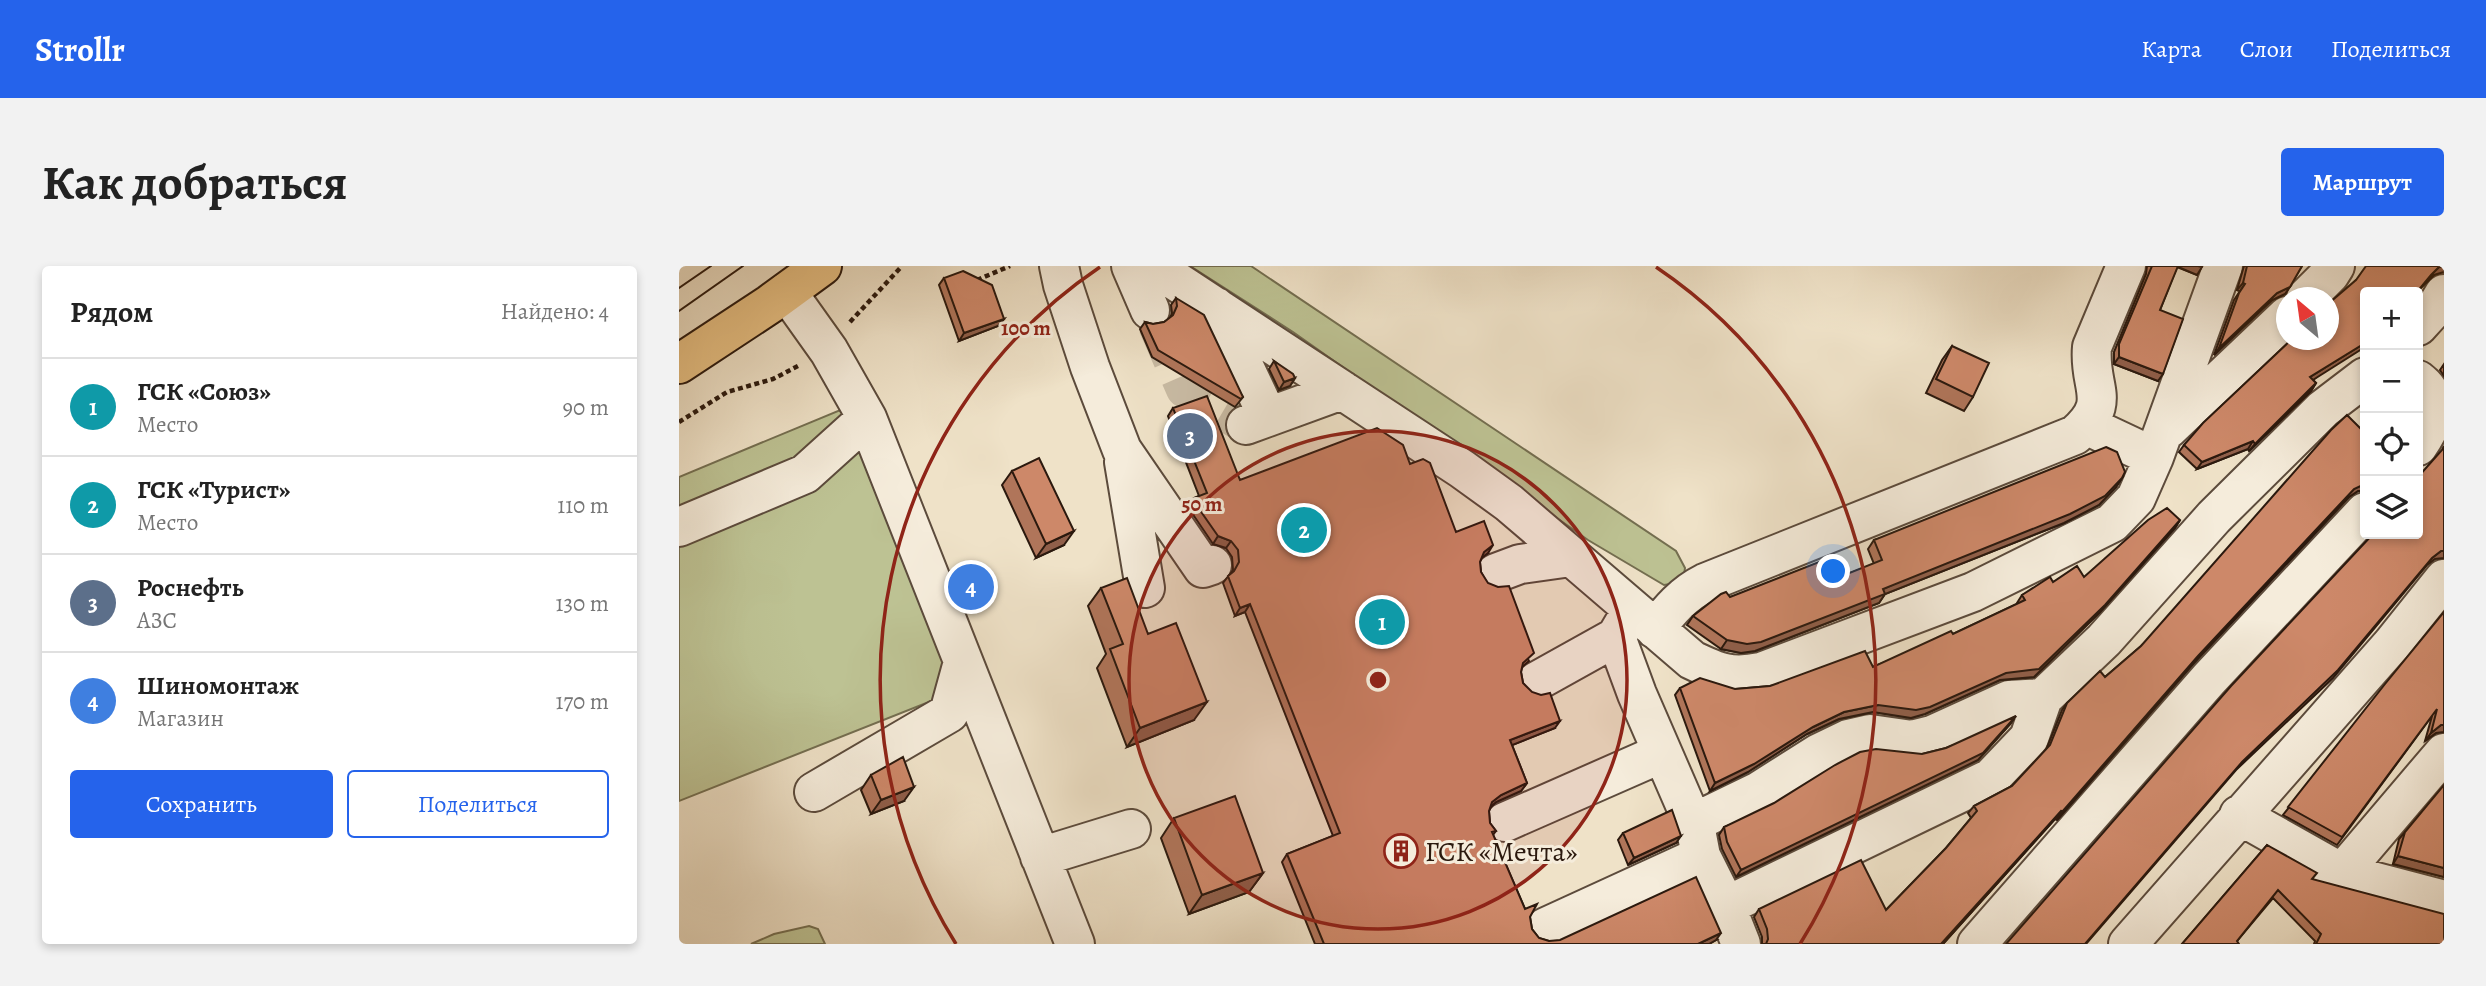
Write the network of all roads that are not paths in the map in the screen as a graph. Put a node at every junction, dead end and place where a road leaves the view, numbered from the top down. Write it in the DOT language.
graph roads {
  1 [pos="822,266"];
  2 [pos="1059,266"];
  3 [pos="2126,266"];
  4 [pos="2223,266"];
  5 [pos="2335,266"];
  6 [pos="1153,267"];
  7 [pos="2317,287"];
  8 [pos="787,292"];
  9 [pos="2444,294"];
  10 [pos="1216,307"];
  11 [pos="1150,310"];
  12 [pos="2423,320"];
  13 [pos="2276,327"];
  14 [pos="679,364"];
  15 [pos="2360,381"];
  16 [pos="1342,390"];
  17 [pos="867,418"];
  18 [pos="2086,425"];
  19 [pos="2158,446"];
  20 [pos="1122,450"];
  21 [pos="2360,517"];
  22 [pos="679,527"];
  23 [pos="1571,557"];
  24 [pos="1212,565"];
  25 [pos="1496,573"];
  26 [pos="2444,579"];
  27 [pos="1145,588"];
  28 [pos="1634,625"];
  29 [pos="963,662"];
  30 [pos="1537,681"];
  31 [pos="2043,698"];
  32 [pos="1662,753"];
  33 [pos="2444,753"];
  34 [pos="814,792"];
  35 [pos="2239,816"];
  36 [pos="1504,822"];
  37 [pos="1131,829"];
  38 [pos="1697,839"];
  39 [pos="1040,857"];
  40 [pos="2342,873"];
  41 [pos="2444,900"];
  42 [pos="1726,906"];
  43 [pos="1546,927"];
  44 [pos="1063,940"];
  45 [pos="1741,944"];
  46 [pos="1977,944"];
  47 [pos="2128,944"];
  1 -- 8 [label="main road"];
  2 -- 20 [label="street"];
  3 -- 18 [label="street"];
  4 -- 19 [label="street"];
  5 -- 7 [label="street"];
  6 -- 10 [label="street"];
  6 -- 11 [label="street"];
  8 -- 14 [label="main road"];
  8 -- 17 [label="street"];
  9 -- 12 [label="street"];
  10 -- 16 [label="street"];
  10 -- 16 [label="street"];
  13 -- 19 [label="street"];
  15 -- 31 [label="street"];
  16 -- 23 [label="street"];
  17 -- 22 [label="street"];
  17 -- 29 [label="street"];
  18 -- 19 [label="street"];
  18 -- 28 [label="street"];
  19 -- 28 [label="street"];
  20 -- 24 [label="street"];
  20 -- 27 [label="street"];
  21 -- 46 [label="street"];
  23 -- 25 [label="street"];
  23 -- 28 [label="street"];
  26 -- 35 [label="street"];
  28 -- 30 [label="street"];
  28 -- 32 [label="street"];
  29 -- 34 [label="street"];
  29 -- 39 [label="street"];
  31 -- 38 [label="street"];
  31 -- 42 [label="street"];
  32 -- 36 [label="street"];
  32 -- 38 [label="street"];
  33 -- 40 [label="street"];
  35 -- 40 [label="street"];
  35 -- 47 [label="street"];
  37 -- 39 [label="street"];
  38 -- 42 [label="street"];
  38 -- 43 [label="street"];
  39 -- 44 [label="street"];
  40 -- 41 [label="street"];
  42 -- 45 [label="street"];
}
